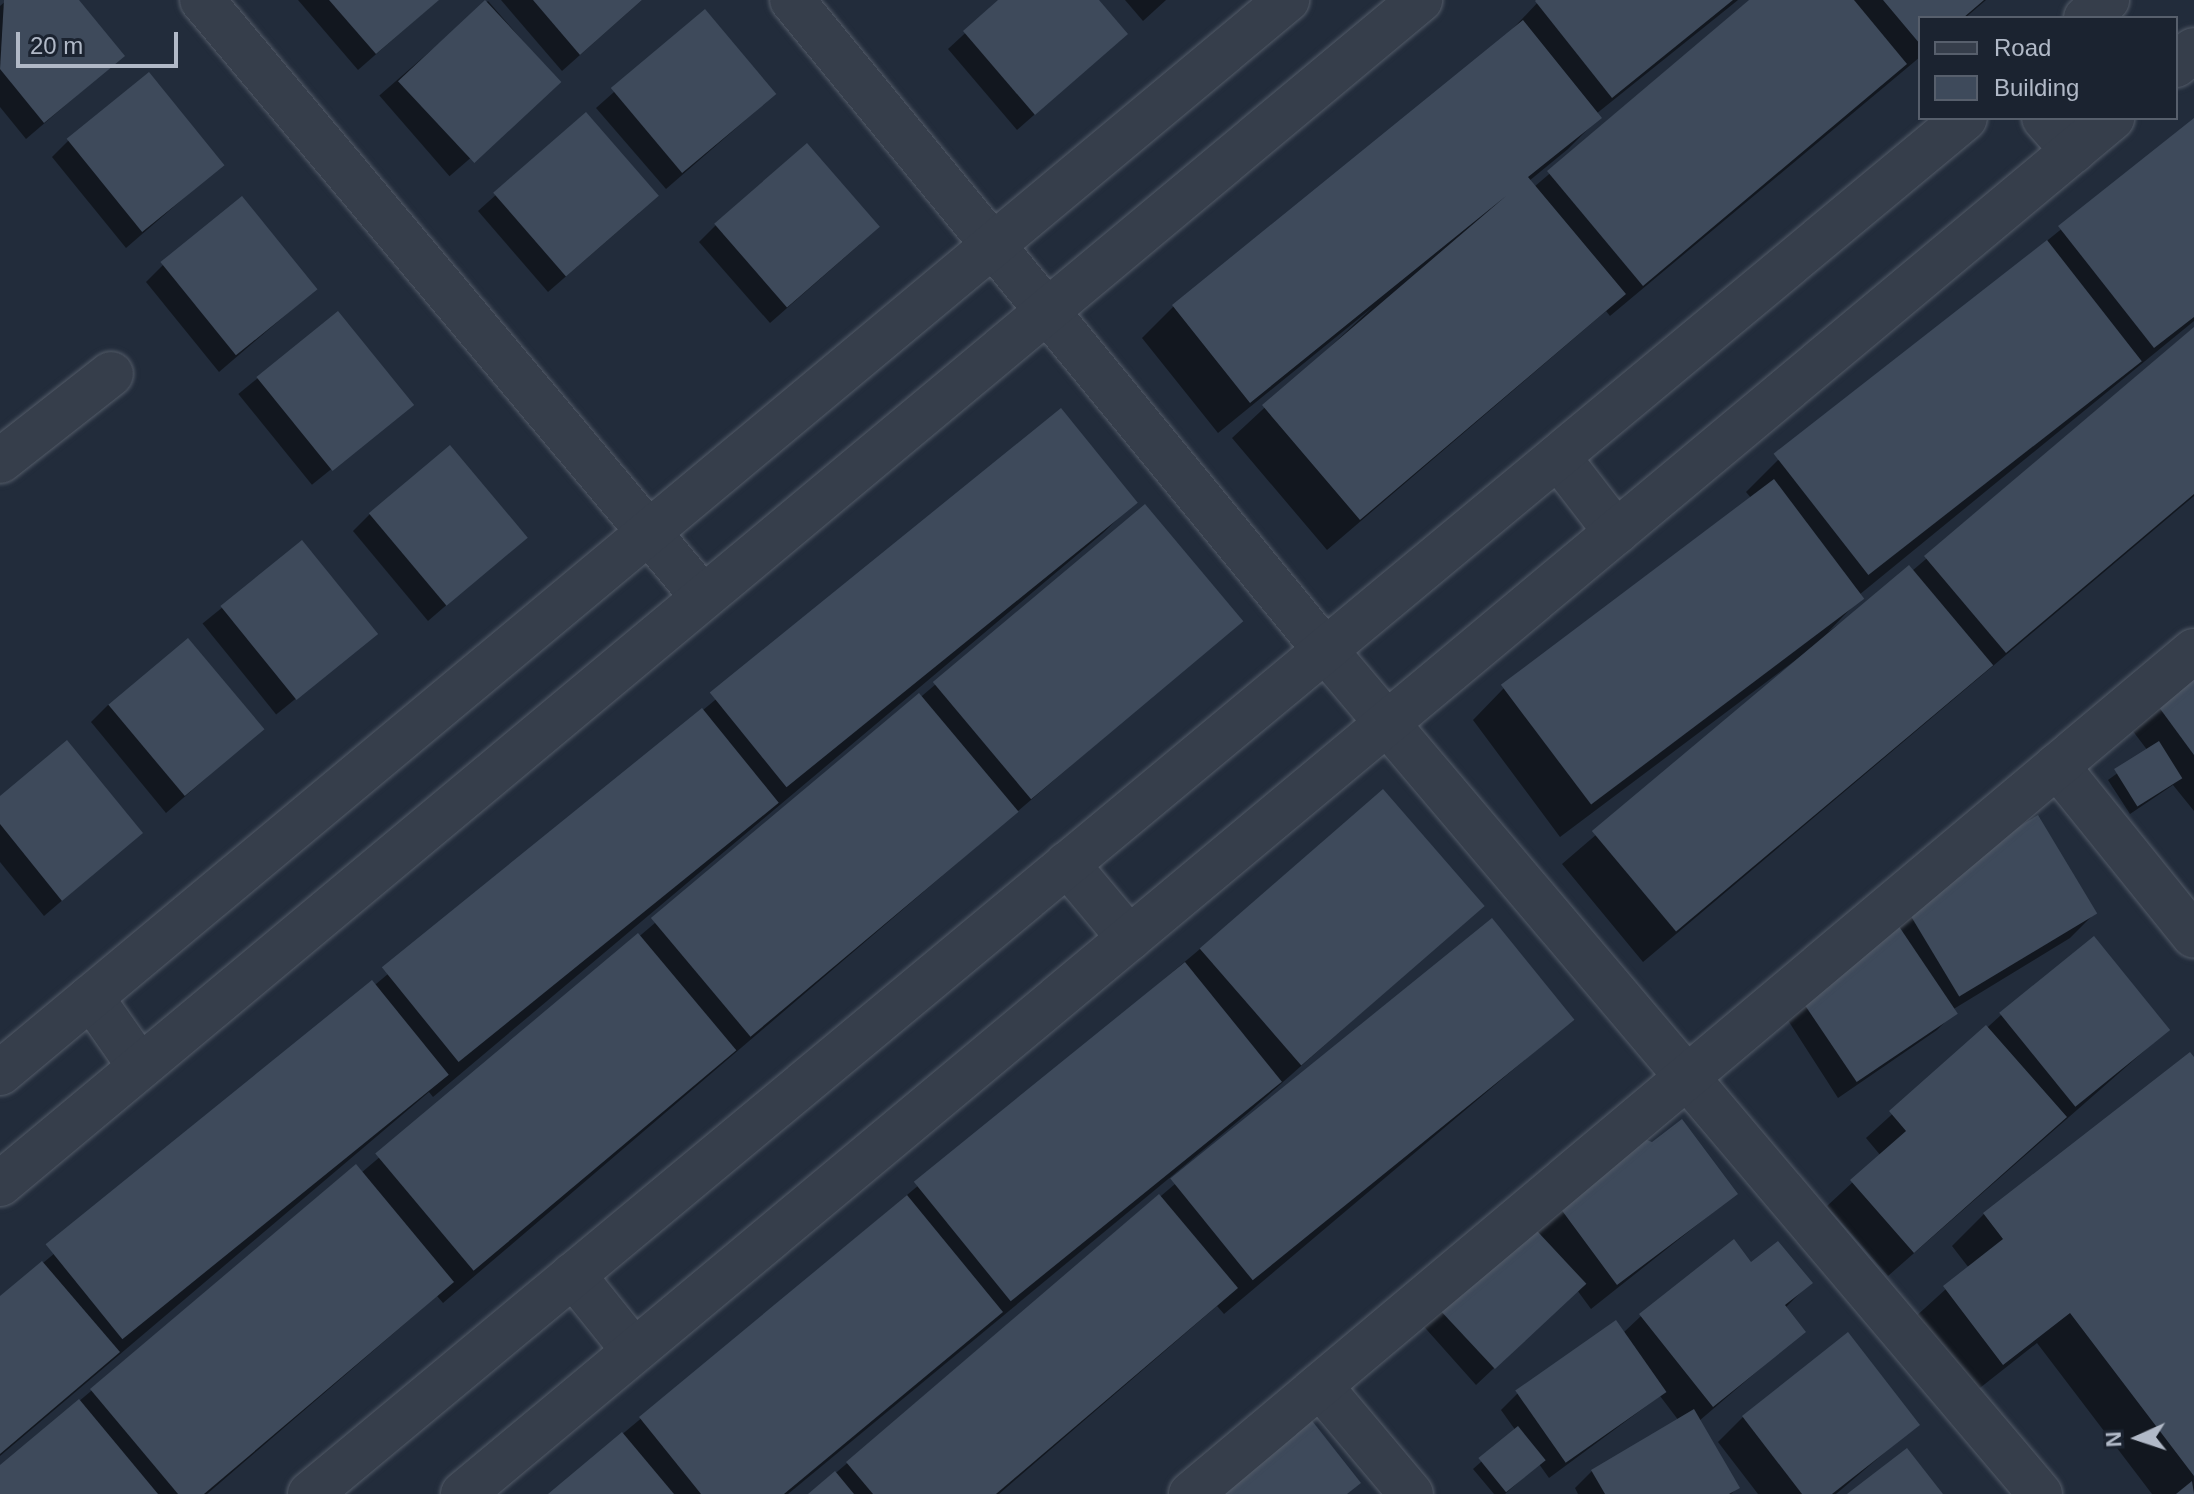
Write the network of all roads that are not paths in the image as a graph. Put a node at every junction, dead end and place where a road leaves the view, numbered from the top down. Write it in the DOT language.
graph roads {
  1 [pos="202,0"];
  2 [pos="792,0"];
  3 [pos="1287,0"];
  4 [pos="2107,0"];
  5 [pos="1400,6"];
  6 [pos="2088,16"];
  7 [pos="2194,50"];
  8 [pos="2178,63"];
  9 [pos="1963,120"];
  10 [pos="2046,120"];
  11 [pos="2110,120"];
  12 [pos="2073,151"];
  13 [pos="994,245"];
  14 [pos="1048,310"];
  15 [pos="111,374"];
  16 [pos="1558,457"];
  17 [pos="0,461"];
  18 [pos="649,532"];
  19 [pos="1616,532"];
  20 [pos="703,597"];
  21 [pos="1325,650"];
  22 [pos="2194,651"];
  23 [pos="1387,723"];
  24 [pos="2057,766"];
  25 [pos="1067,864"];
  26 [pos="2194,936"];
  27 [pos="1129,938"];
  28 [pos="91,997"];
  29 [pos="140,1067"];
  30 [pos="0,1073"];
  31 [pos="1688,1076"];
  32 [pos="0,1184"];
  33 [pos="573,1275"];
  34 [pos="634,1351"];
  35 [pos="1320,1386"];
  36 [pos="310,1494"];
  37 [pos="463,1494"];
  38 [pos="1191,1494"];
  39 [pos="1411,1494"];
  40 [pos="2040,1494"];
  1 -- 18 [label="street"];
  2 -- 13 [label="street"];
  3 -- 13 [label="street"];
  4 -- 6 [label="street"];
  5 -- 14 [label="street"];
  7 -- 8 [label="street"];
  9 -- 16 [label="street"];
  10 -- 12 [label="street"];
  11 -- 12 [label="street"];
  12 -- 19 [label="street"];
  13 -- 14 [label="street"];
  13 -- 18 [label="street"];
  14 -- 20 [label="street"];
  14 -- 21 [label="street"];
  15 -- 17 [label="street"];
  16 -- 19 [label="street"];
  16 -- 21 [label="street"];
  18 -- 20 [label="street"];
  18 -- 28 [label="street"];
  19 -- 23 [label="street"];
  20 -- 29 [label="street"];
  21 -- 23 [label="street"];
  21 -- 25 [label="street"];
  22 -- 24 [label="street"];
  23 -- 27 [label="street"];
  23 -- 31 [label="street"];
  24 -- 26 [label="street"];
  24 -- 31 [label="street"];
  25 -- 27 [label="street"];
  25 -- 33 [label="street"];
  27 -- 34 [label="street"];
  28 -- 29 [label="street"];
  28 -- 30 [label="street"];
  29 -- 32 [label="street"];
  31 -- 35 [label="street"];
  31 -- 40 [label="street"];
  33 -- 34 [label="street"];
  33 -- 36 [label="street"];
  34 -- 37 [label="street"];
  35 -- 38 [label="street"];
  35 -- 39 [label="street"];
}
